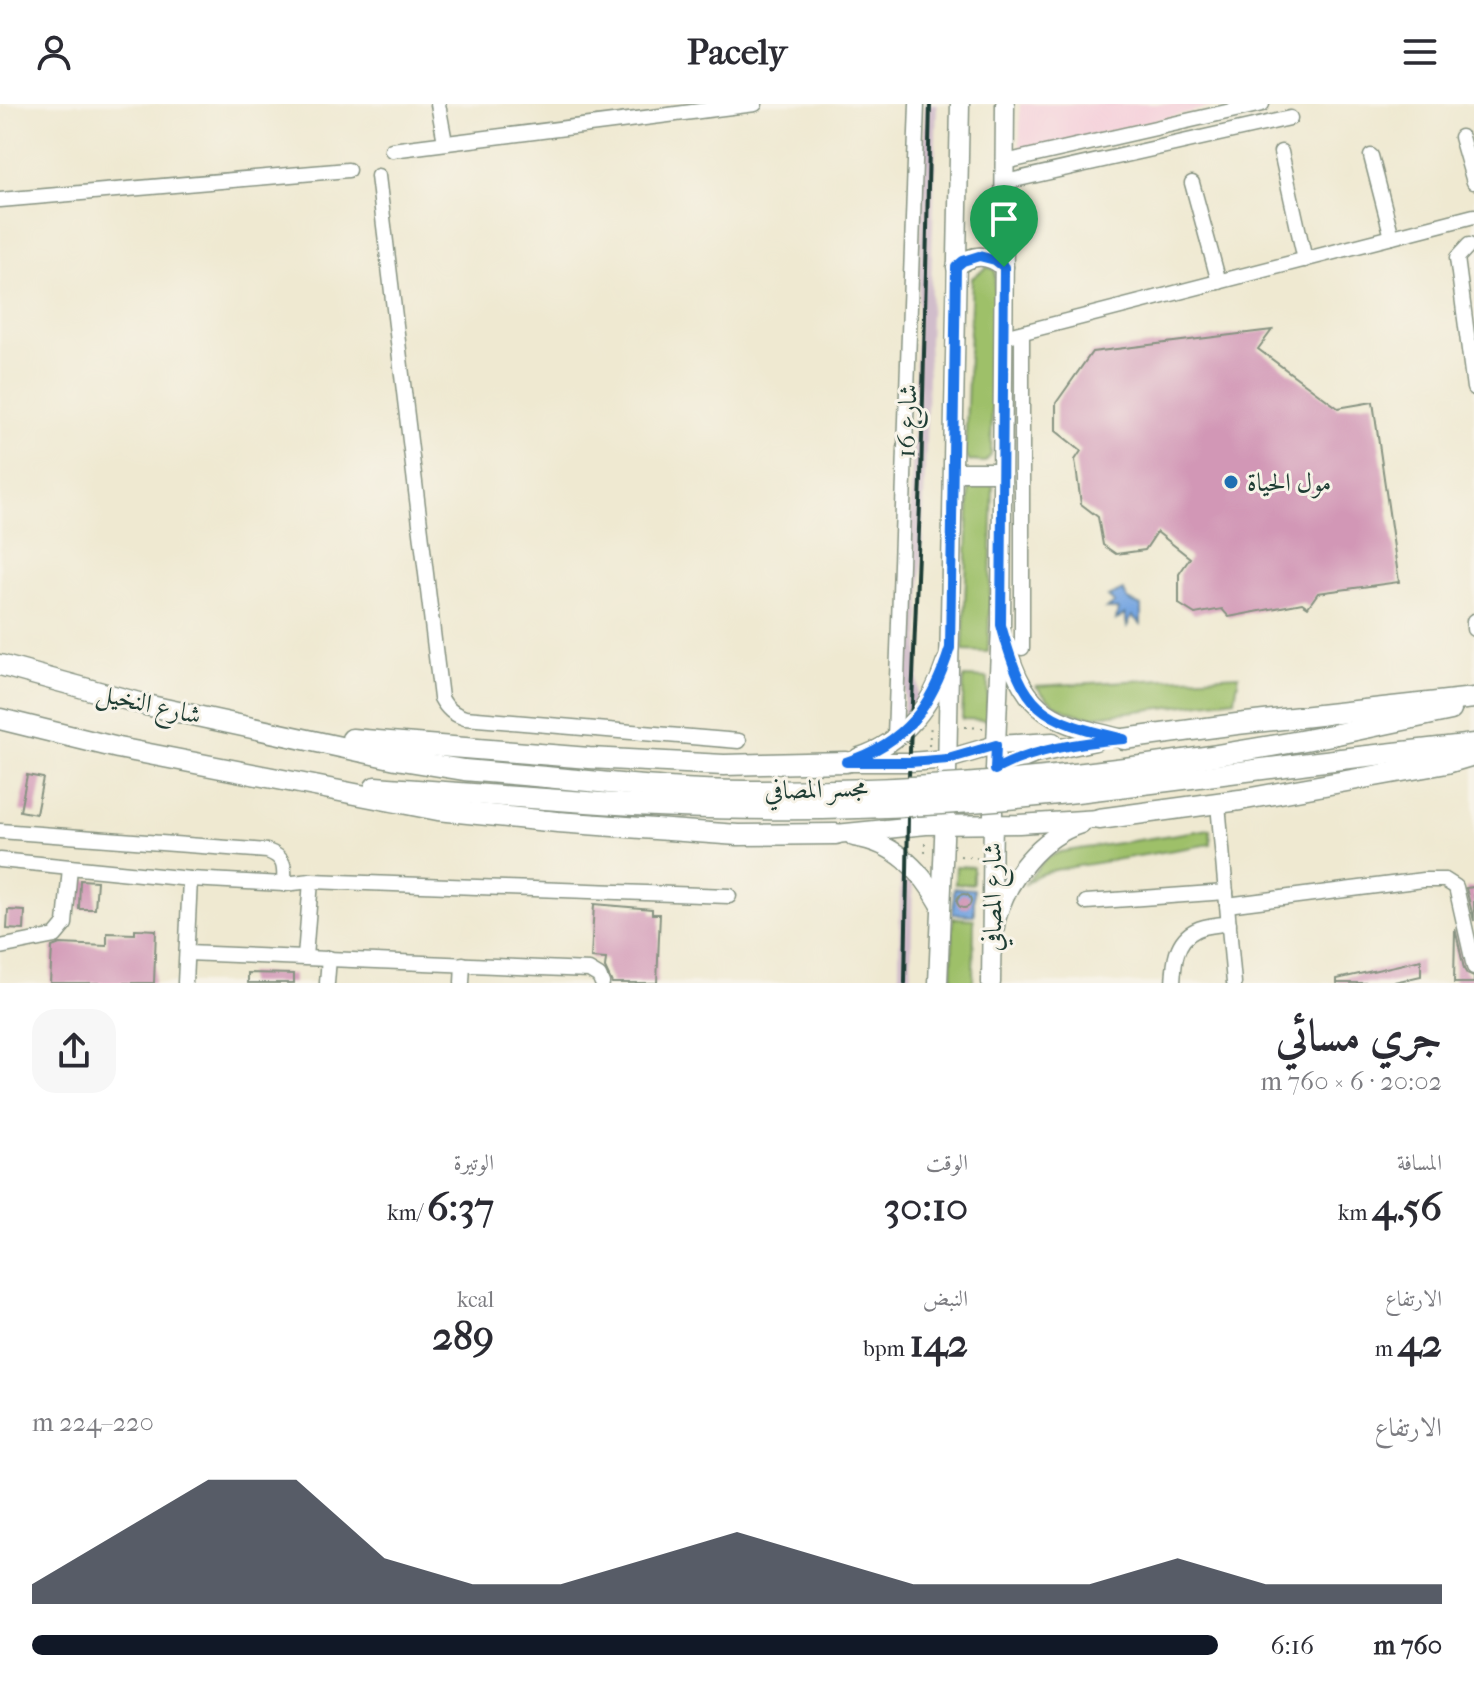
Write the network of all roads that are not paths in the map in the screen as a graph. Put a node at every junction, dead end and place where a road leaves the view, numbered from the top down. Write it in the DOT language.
graph roads {
  1 [pos="438,104"];
  2 [pos="755,104"];
  3 [pos="917,104"];
  4 [pos="960,104"];
  5 [pos="1005,104"];
  6 [pos="1262,104"];
  7 [pos="1290,118"];
  8 [pos="1461,137"];
  9 [pos="445,142"];
  10 [pos="392,150"];
  11 [pos="1281,152"];
  12 [pos="1371,156"];
  13 [pos="1005,162"];
  14 [pos="348,170"];
  15 [pos="378,176"];
  16 [pos="1005,182"];
  17 [pos="1474,182"];
  18 [pos="1192,183"];
  19 [pos="0,200"];
  20 [pos="1474,216"];
  21 [pos="1454,221"];
  22 [pos="957,234"];
  23 [pos="1392,237"];
  24 [pos="1004,238"];
  25 [pos="1471,248"];
  26 [pos="1305,260"];
  27 [pos="956,267"];
  28 [pos="1004,267"];
  29 [pos="1219,282"];
  30 [pos="1013,335"];
  31 [pos="1474,388"];
  32 [pos="954,472"];
  33 [pos="1002,472"];
  34 [pos="1474,621"];
  35 [pos="1001,625"];
  36 [pos="1474,629"];
  37 [pos="950,648"];
  38 [pos="1022,648"];
  39 [pos="0,665"];
  40 [pos="1474,698"];
  41 [pos="1474,705"];
  42 [pos="0,719"];
  43 [pos="300,737"];
  44 [pos="895,737"];
  45 [pos="1124,739"];
  46 [pos="739,741"];
  47 [pos="1086,743"];
  48 [pos="1474,744"];
  49 [pos="996,745"];
  50 [pos="1474,755"];
  51 [pos="853,762"];
  52 [pos="948,766"];
  53 [pos="1046,766"];
  54 [pos="878,778"];
  55 [pos="295,781"];
  56 [pos="1218,804"];
  57 [pos="1051,805"];
  58 [pos="873,818"];
  59 [pos="993,818"];
  60 [pos="1099,819"];
  61 [pos="942,820"];
  62 [pos="1074,821"];
  63 [pos="0,831"];
  64 [pos="844,833"];
  65 [pos="0,860"];
  66 [pos="70,867"];
  67 [pos="190,879"];
  68 [pos="311,881"];
  69 [pos="284,884"];
  70 [pos="729,896"];
  71 [pos="1226,898"];
  72 [pos="1086,902"];
  73 [pos="940,904"];
  74 [pos="1229,923"];
  75 [pos="0,947"];
  76 [pos="992,952"];
  77 [pos="187,953"];
  78 [pos="305,957"];
  79 [pos="329,958"];
  80 [pos="463,964"];
  81 [pos="1474,967"];
  82 [pos="185,983"];
  83 [pos="327,983"];
  84 [pos="462,983"];
  85 [pos="602,983"];
  86 [pos="938,983"];
  87 [pos="991,983"];
  88 [pos="1173,983"];
  89 [pos="1234,983"];
  1 -- 9 [label="street"];
  2 -- 9 [label="street"];
  3 -- 44 [label="street, شارع 16"];
  4 -- 22 [label="main road"];
  5 -- 13 [label="main road"];
  6 -- 13 [label="street"];
  7 -- 16 [label="street"];
  8 -- 17 [label="street"];
  9 -- 10 [label="street"];
  11 -- 26 [label="street"];
  12 -- 23 [label="street"];
  13 -- 16 [label="main road"];
  14 -- 19 [label="street"];
  15 -- 46 [label="street"];
  16 -- 24 [label="main road"];
  18 -- 29 [label="street"];
  20 -- 21 [label="street"];
  21 -- 23 [label="street"];
  21 -- 25 [label="street"];
  22 -- 24 [label="main road"];
  22 -- 27 [label="main road"];
  23 -- 26 [label="street"];
  24 -- 28 [label="main road"];
  25 -- 31 [label="street"];
  26 -- 29 [label="street"];
  27 -- 28 [label="main road"];
  27 -- 32 [label="main road"];
  28 -- 30 [label="main road"];
  29 -- 30 [label="street"];
  30 -- 33 [label="main road"];
  30 -- 38 [label="street"];
  32 -- 33 [label="main road"];
  32 -- 37 [label="main road"];
  33 -- 35 [label="main road"];
  34 -- 36 [label="street"];
  35 -- 45 [label="main road"];
  35 -- 49 [label="main road"];
  37 -- 44 [label="main road"];
  37 -- 52 [label="main road"];
  39 -- 43 [label="highway, شارع النخيل"];
  40 -- 45 [label="highway"];
  41 -- 43 [label="highway, مجسر المصافي, bridge"];
  42 -- 55 [label="highway, شارع النخيل"];
  43 -- 51 [label="highway"];
  44 -- 51 [label="main road"];
  45 -- 47 [label="main road"];
  47 -- 49 [label="main road"];
  47 -- 49 [label="main road"];
  47 -- 53 [label="main road"];
  48 -- 55 [label="highway, مجسر المصافي, bridge"];
  49 -- 52 [label="main road"];
  50 -- 56 [label="highway"];
  51 -- 52 [label="main road"];
  51 -- 54 [label="main road"];
  55 -- 64 [label="highway"];
  56 -- 60 [label="highway"];
  56 -- 71 [label="street"];
  57 -- 62 [label="main road"];
  58 -- 64 [label="main road"];
  59 -- 61 [label="main road"];
  59 -- 62 [label="main road"];
  59 -- 76 [label="main road, شارع المصافي"];
  60 -- 62 [label="main road"];
  60 -- 76 [label="main road"];
  61 -- 64 [label="main road"];
  61 -- 73 [label="main road, شارع المصافي"];
  63 -- 69 [label="street"];
  64 -- 73 [label="main road"];
  65 -- 66 [label="street"];
  66 -- 67 [label="street"];
  66 -- 75 [label="street"];
  67 -- 69 [label="street"];
  67 -- 77 [label="street"];
  68 -- 69 [label="street"];
  68 -- 70 [label="street"];
  68 -- 78 [label="street"];
  71 -- 72 [label="street"];
  71 -- 74 [label="street"];
  71 -- 81 [label="street"];
  73 -- 86 [label="main road, شارع المصافي"];
  74 -- 88 [label="street"];
  74 -- 89 [label="street"];
  76 -- 87 [label="main road, شارع المصافي"];
  77 -- 78 [label="street"];
  77 -- 82 [label="street"];
  78 -- 79 [label="street"];
  79 -- 80 [label="street"];
  79 -- 83 [label="street"];
  80 -- 84 [label="street"];
  80 -- 85 [label="street"];
}
